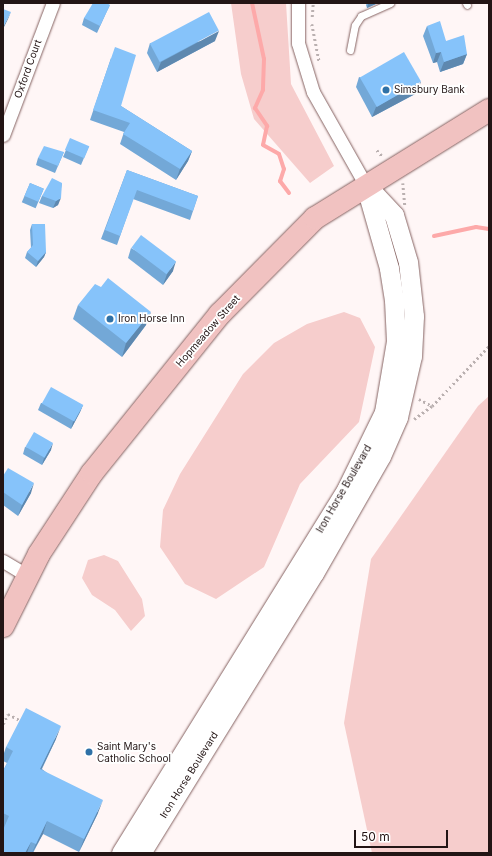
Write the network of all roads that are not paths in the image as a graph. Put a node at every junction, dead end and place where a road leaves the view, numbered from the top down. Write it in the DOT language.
graph roads {
  1 [pos="53,3"];
  2 [pos="298,3"];
  3 [pos="390,3"];
  4 [pos="350,50"];
  5 [pos="489,110"];
  6 [pos="3,135"];
  7 [pos="365,184"];
  8 [pos="3,561"];
  9 [pos="28,576"];
  10 [pos="3,626"];
  11 [pos="121,853"];
  12 [pos="141,853"];
  1 -- 6 [label="street, Oxford Court"];
  2 -- 7 [label="street"];
  3 -- 4 [label="lane"];
  5 -- 7 [label="highway, Hopmeadow Street"];
  7 -- 9 [label="highway, Hopmeadow Street"];
  7 -- 11 [label="street, Iron Horse Boulevard"];
  7 -- 12 [label="street, Iron Horse Boulevard"];
  8 -- 9 [label="street"];
  9 -- 10 [label="highway, Hopmeadow Street"];
}
